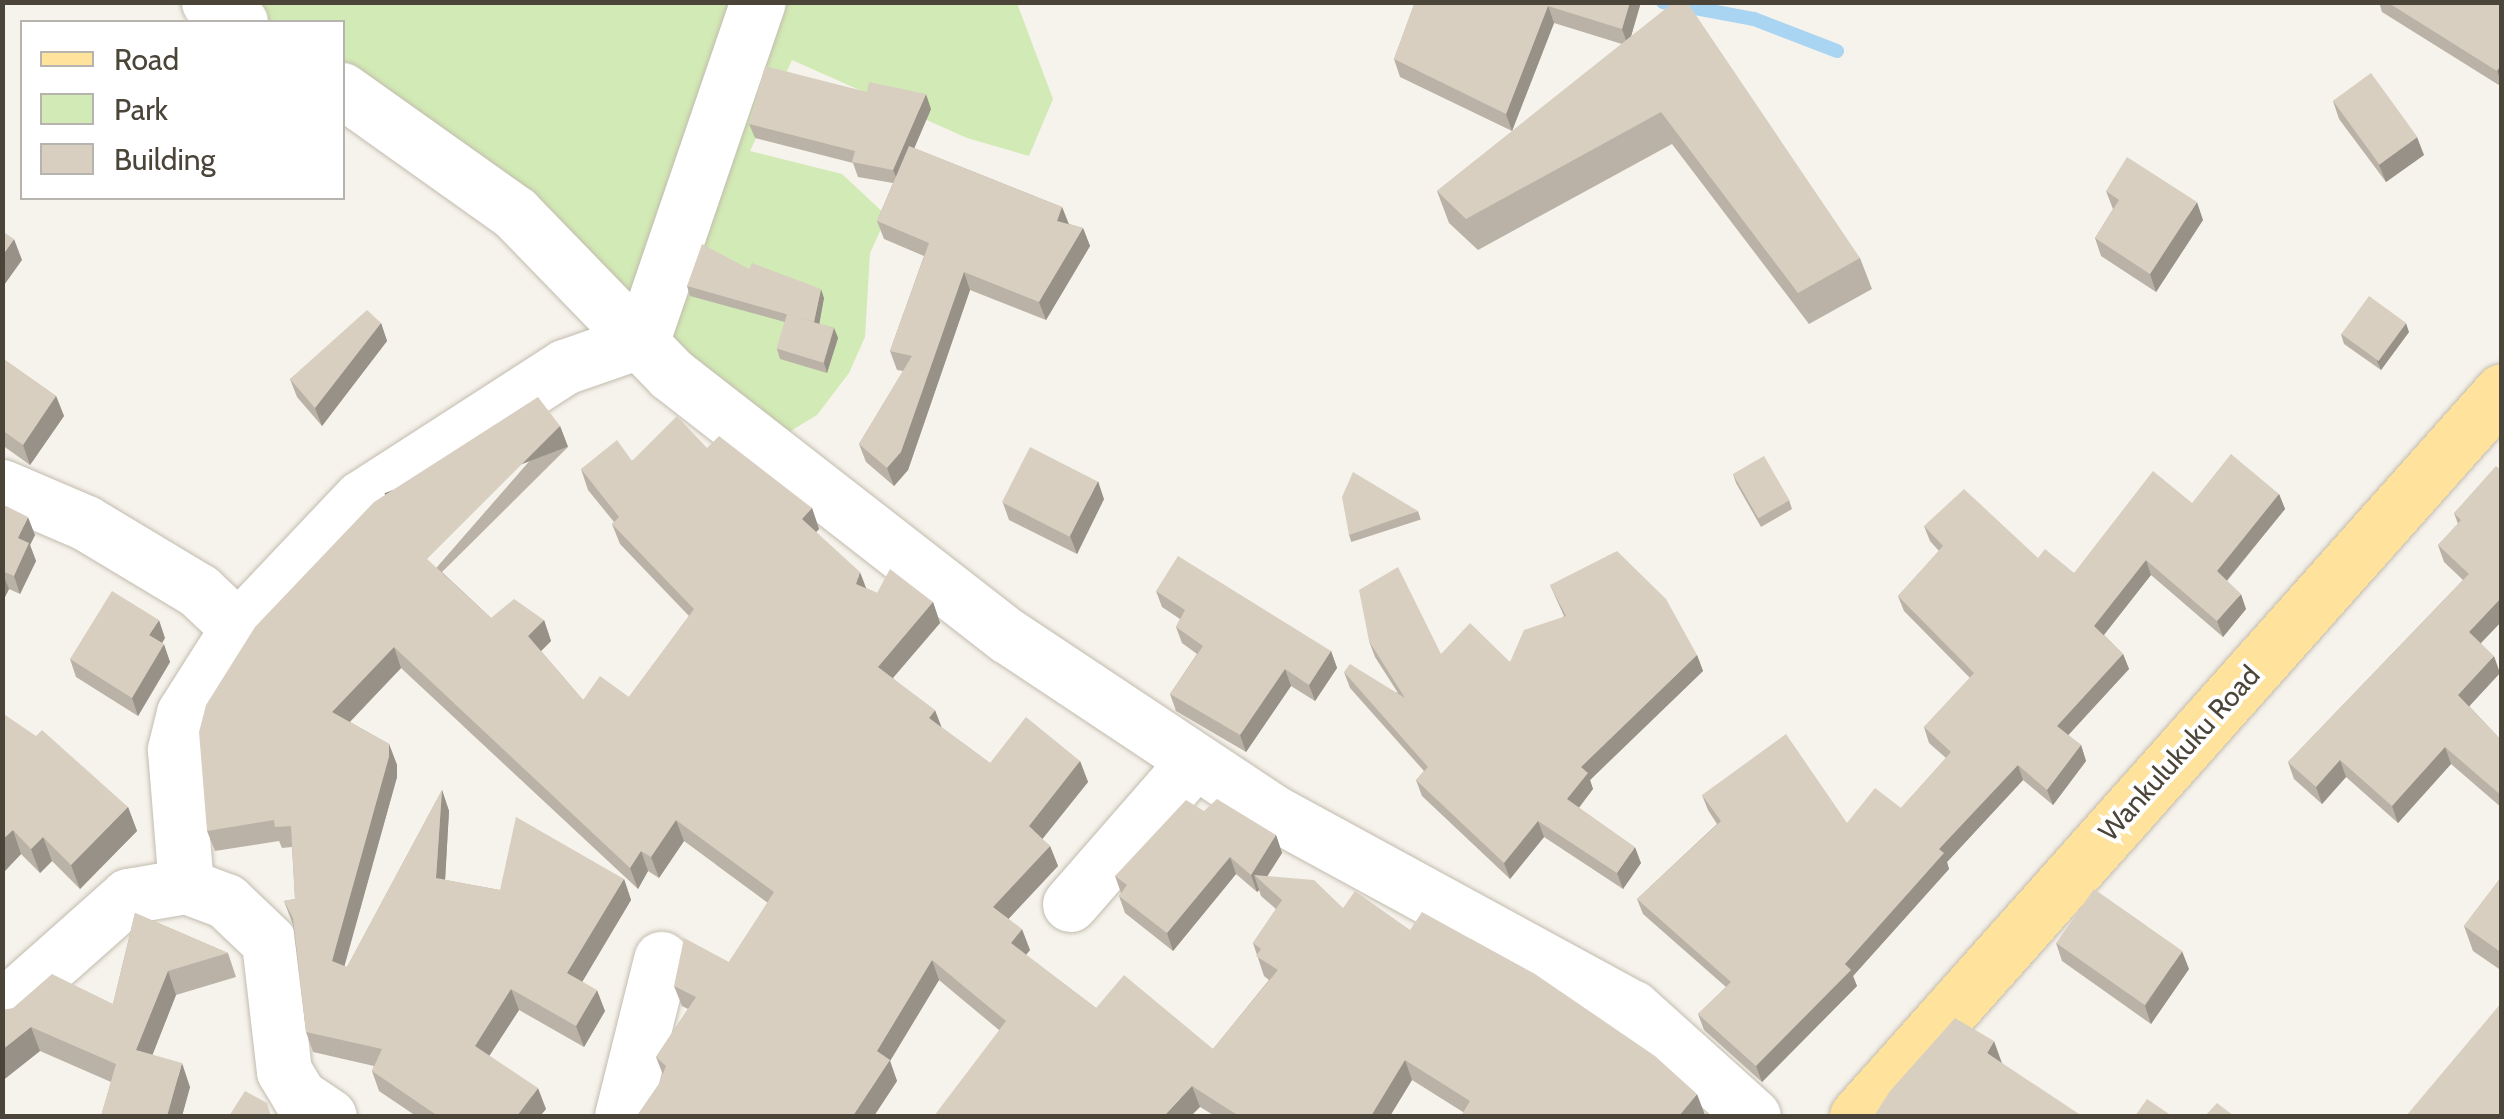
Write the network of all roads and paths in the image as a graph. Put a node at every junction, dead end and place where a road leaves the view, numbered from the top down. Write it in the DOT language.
graph roads {
  1 [pos="209,2"];
  2 [pos="758,2"];
  3 [pos="237,20"];
  4 [pos="345,92"];
  5 [pos="642,340"];
  6 [pos="2502,391"];
  7 [pos="2,487"];
  8 [pos="238,628"];
  9 [pos="1194,762"];
  10 [pos="186,886"];
  11 [pos="1070,904"];
  12 [pos="661,958"];
  13 [pos="2,1008"];
  14 [pos="329,1116"];
  15 [pos="622,1116"];
  16 [pos="1753,1116"];
  17 [pos="1857,1116"];
  1 -- 3 [label="street"];
  2 -- 5 [label="street"];
  4 -- 5 [label="street"];
  5 -- 8 [label="street"];
  5 -- 9 [label="street"];
  6 -- 17 [label="main road, Wankulukuku Road"];
  7 -- 8 [label="street"];
  8 -- 10 [label="street"];
  9 -- 11 [label="street"];
  9 -- 16 [label="street"];
  10 -- 13 [label="street"];
  10 -- 14 [label="street"];
  12 -- 15 [label="street"];
}
